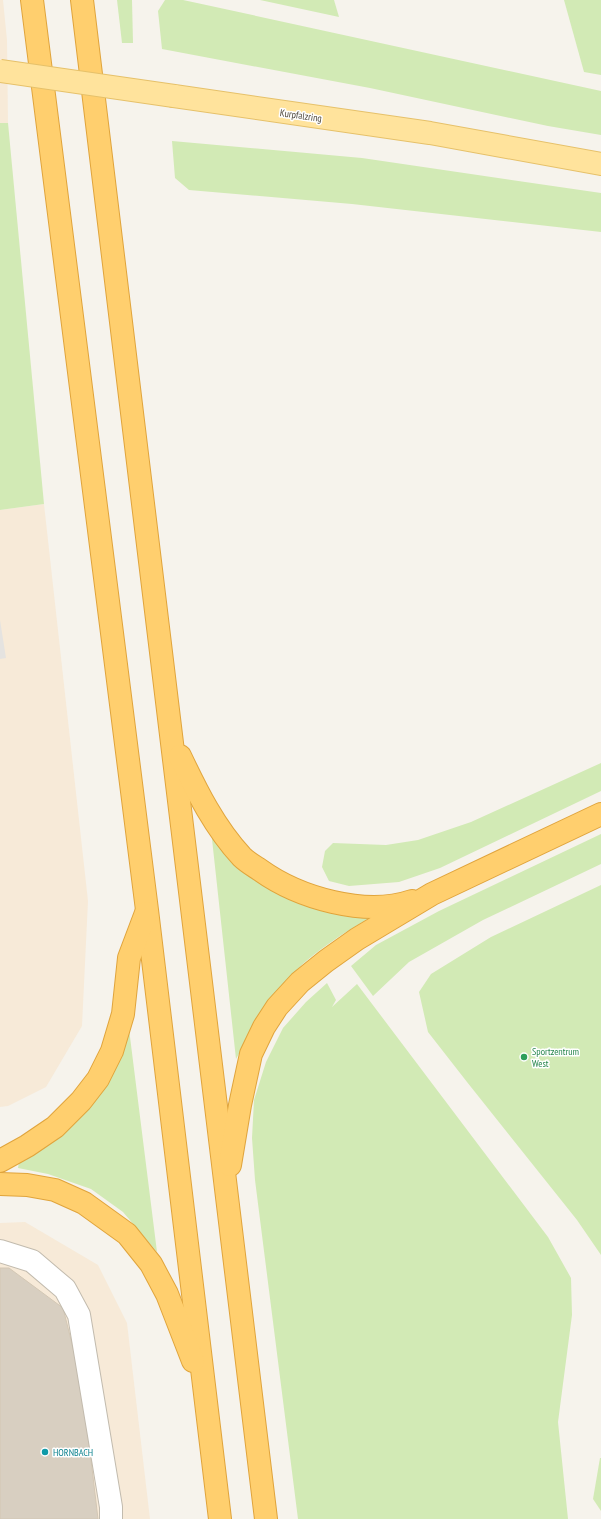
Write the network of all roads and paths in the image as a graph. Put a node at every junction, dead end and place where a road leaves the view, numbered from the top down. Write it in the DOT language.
graph roads {
  1 [pos="32,0"];
  2 [pos="82,0"];
  3 [pos="0,71"];
  4 [pos="601,164"];
  5 [pos="169,714"];
  6 [pos="601,814"];
  7 [pos="432,894"];
  8 [pos="148,910"];
  9 [pos="0,1161"];
  10 [pos="0,1184"];
  11 [pos="226,1192"];
  12 [pos="0,1251"];
  13 [pos="204,1389"];
  14 [pos="111,1519"];
  15 [pos="220,1519"];
  16 [pos="266,1519"];
  1 -- 8 [label="highway"];
  2 -- 5 [label="highway"];
  3 -- 4 [label="main road, Kurpfalzring, bridge"];
  5 -- 7 [label="highway"];
  5 -- 11 [label="highway"];
  6 -- 7 [label="highway"];
  7 -- 11 [label="highway"];
  8 -- 9 [label="highway"];
  8 -- 13 [label="highway"];
  10 -- 13 [label="highway"];
  11 -- 16 [label="highway"];
  12 -- 14 [label="lane"];
  13 -- 15 [label="highway"];
}
